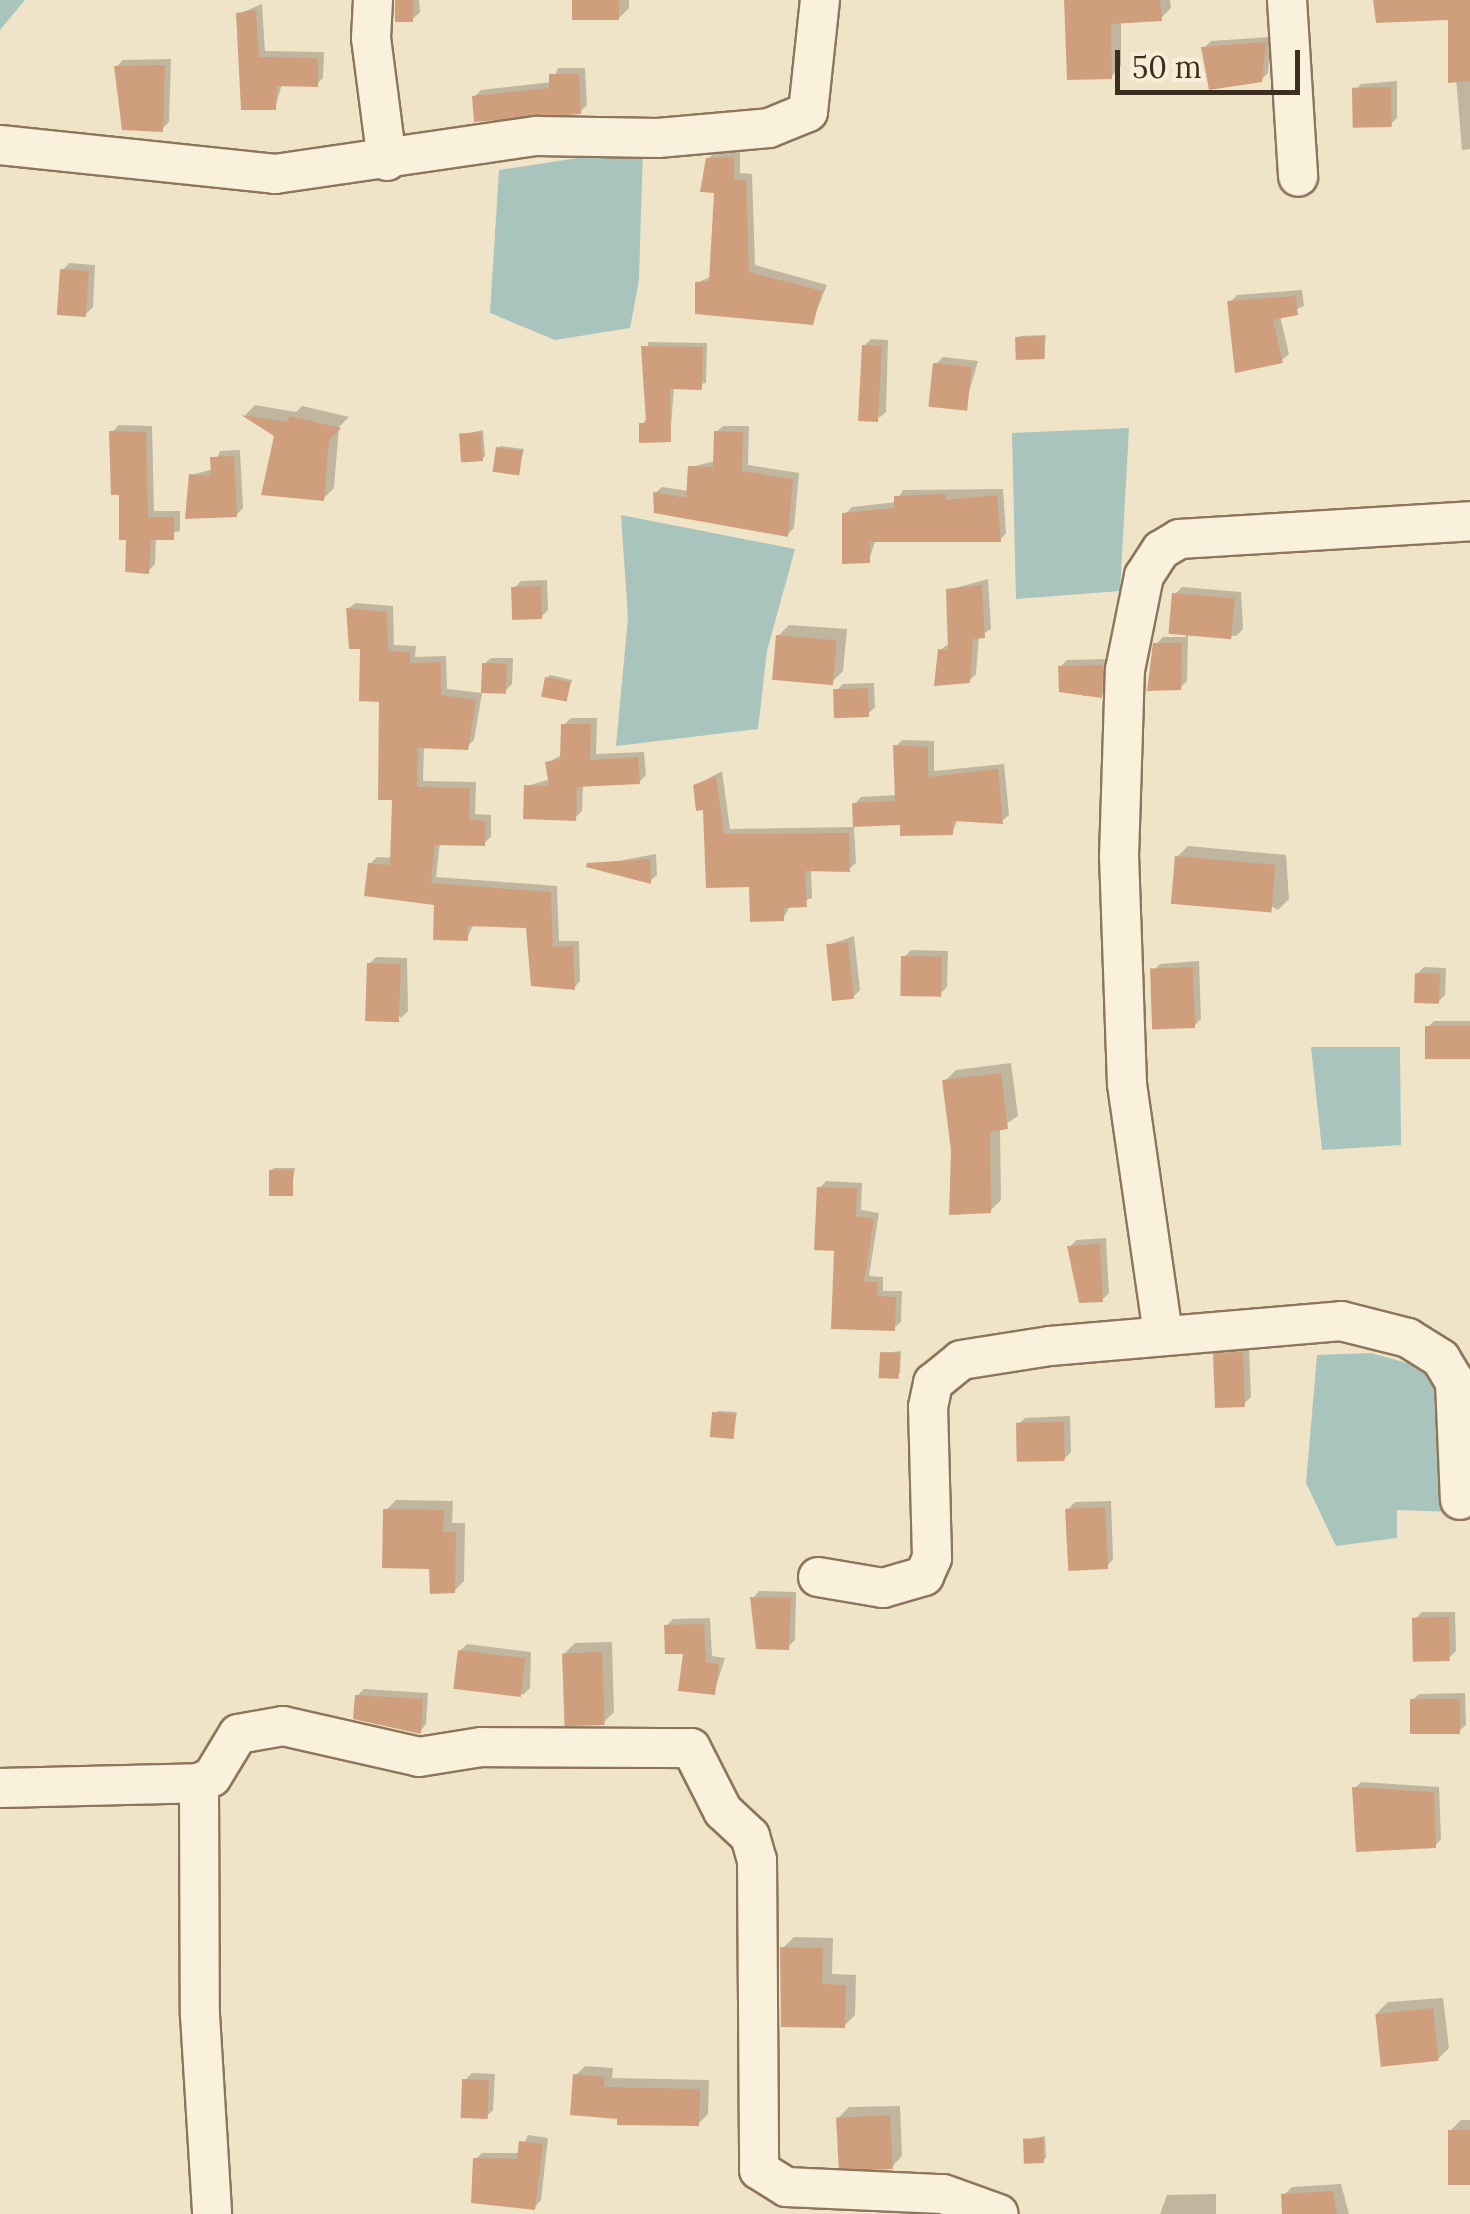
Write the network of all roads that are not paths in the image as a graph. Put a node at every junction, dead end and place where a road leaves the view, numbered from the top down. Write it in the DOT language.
graph roads {
  1 [pos="373,0"];
  2 [pos="820,0"];
  3 [pos="1286,0"];
  4 [pos="0,144"];
  5 [pos="387,160"];
  6 [pos="1298,177"];
  7 [pos="1470,521"];
  8 [pos="1163,1334"];
  9 [pos="1460,1500"];
  10 [pos="818,1577"];
  11 [pos="200,1783"];
  12 [pos="0,1788"];
  13 [pos="212,2214"];
  14 [pos="999,2214"];
  1 -- 5 [label="street"];
  2 -- 5 [label="street"];
  3 -- 6 [label="street"];
  4 -- 5 [label="street"];
  7 -- 8 [label="street"];
  8 -- 9 [label="street"];
  8 -- 10 [label="street"];
  11 -- 12 [label="street"];
  11 -- 13 [label="street"];
  11 -- 14 [label="street"];
}
